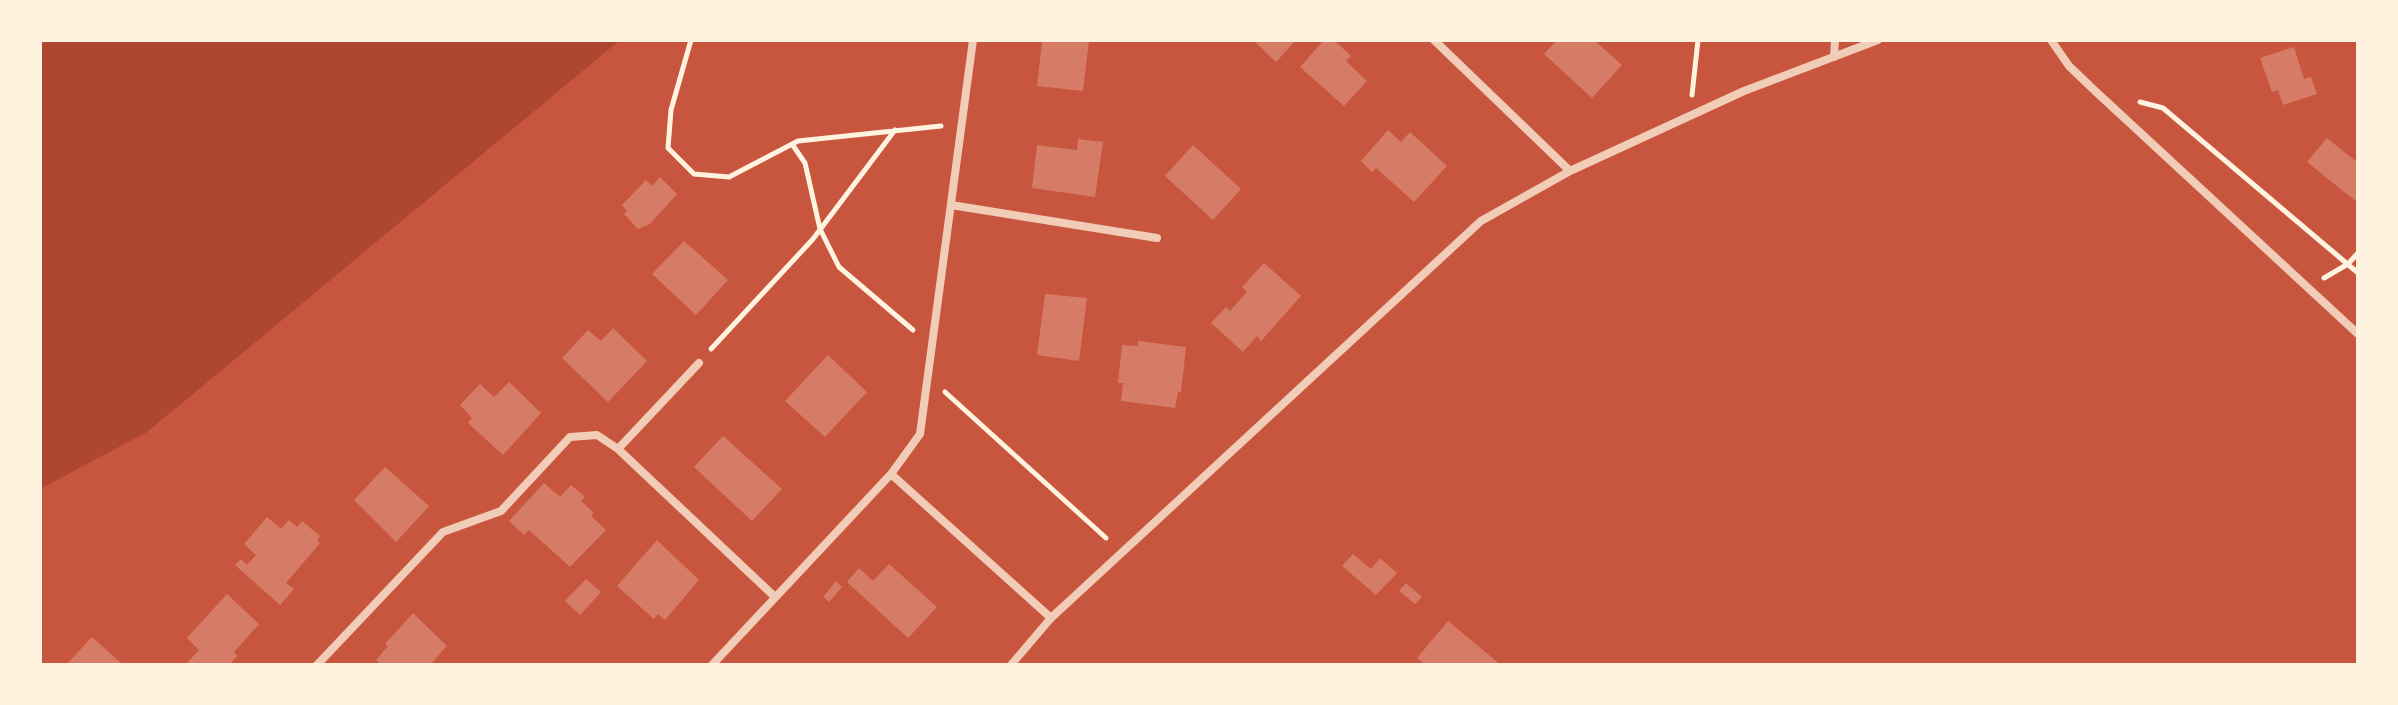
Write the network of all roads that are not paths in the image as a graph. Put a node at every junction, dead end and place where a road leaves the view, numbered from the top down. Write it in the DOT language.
graph roads {
  1 [pos="973,40"];
  2 [pos="1434,40"];
  3 [pos="1835,40"];
  4 [pos="1878,40"];
  5 [pos="2051,40"];
  6 [pos="1834,57"];
  7 [pos="1570,171"];
  8 [pos="951,205"];
  9 [pos="1157,238"];
  10 [pos="2358,334"];
  11 [pos="699,363"];
  12 [pos="618,449"];
  13 [pos="891,474"];
  14 [pos="775,597"];
  15 [pos="1051,618"];
  16 [pos="317,665"];
  17 [pos="712,665"];
  18 [pos="1011,665"];
  1 -- 8 [label="street"];
  2 -- 7 [label="street"];
  3 -- 6 [label="street"];
  4 -- 6 [label="street"];
  5 -- 10 [label="street"];
  6 -- 7 [label="street"];
  7 -- 15 [label="street"];
  8 -- 9 [label="street"];
  8 -- 13 [label="street"];
  11 -- 12 [label="street"];
  12 -- 14 [label="street"];
  12 -- 16 [label="street"];
  13 -- 14 [label="street"];
  13 -- 15 [label="street"];
  14 -- 17 [label="street"];
  15 -- 18 [label="street"];
}
